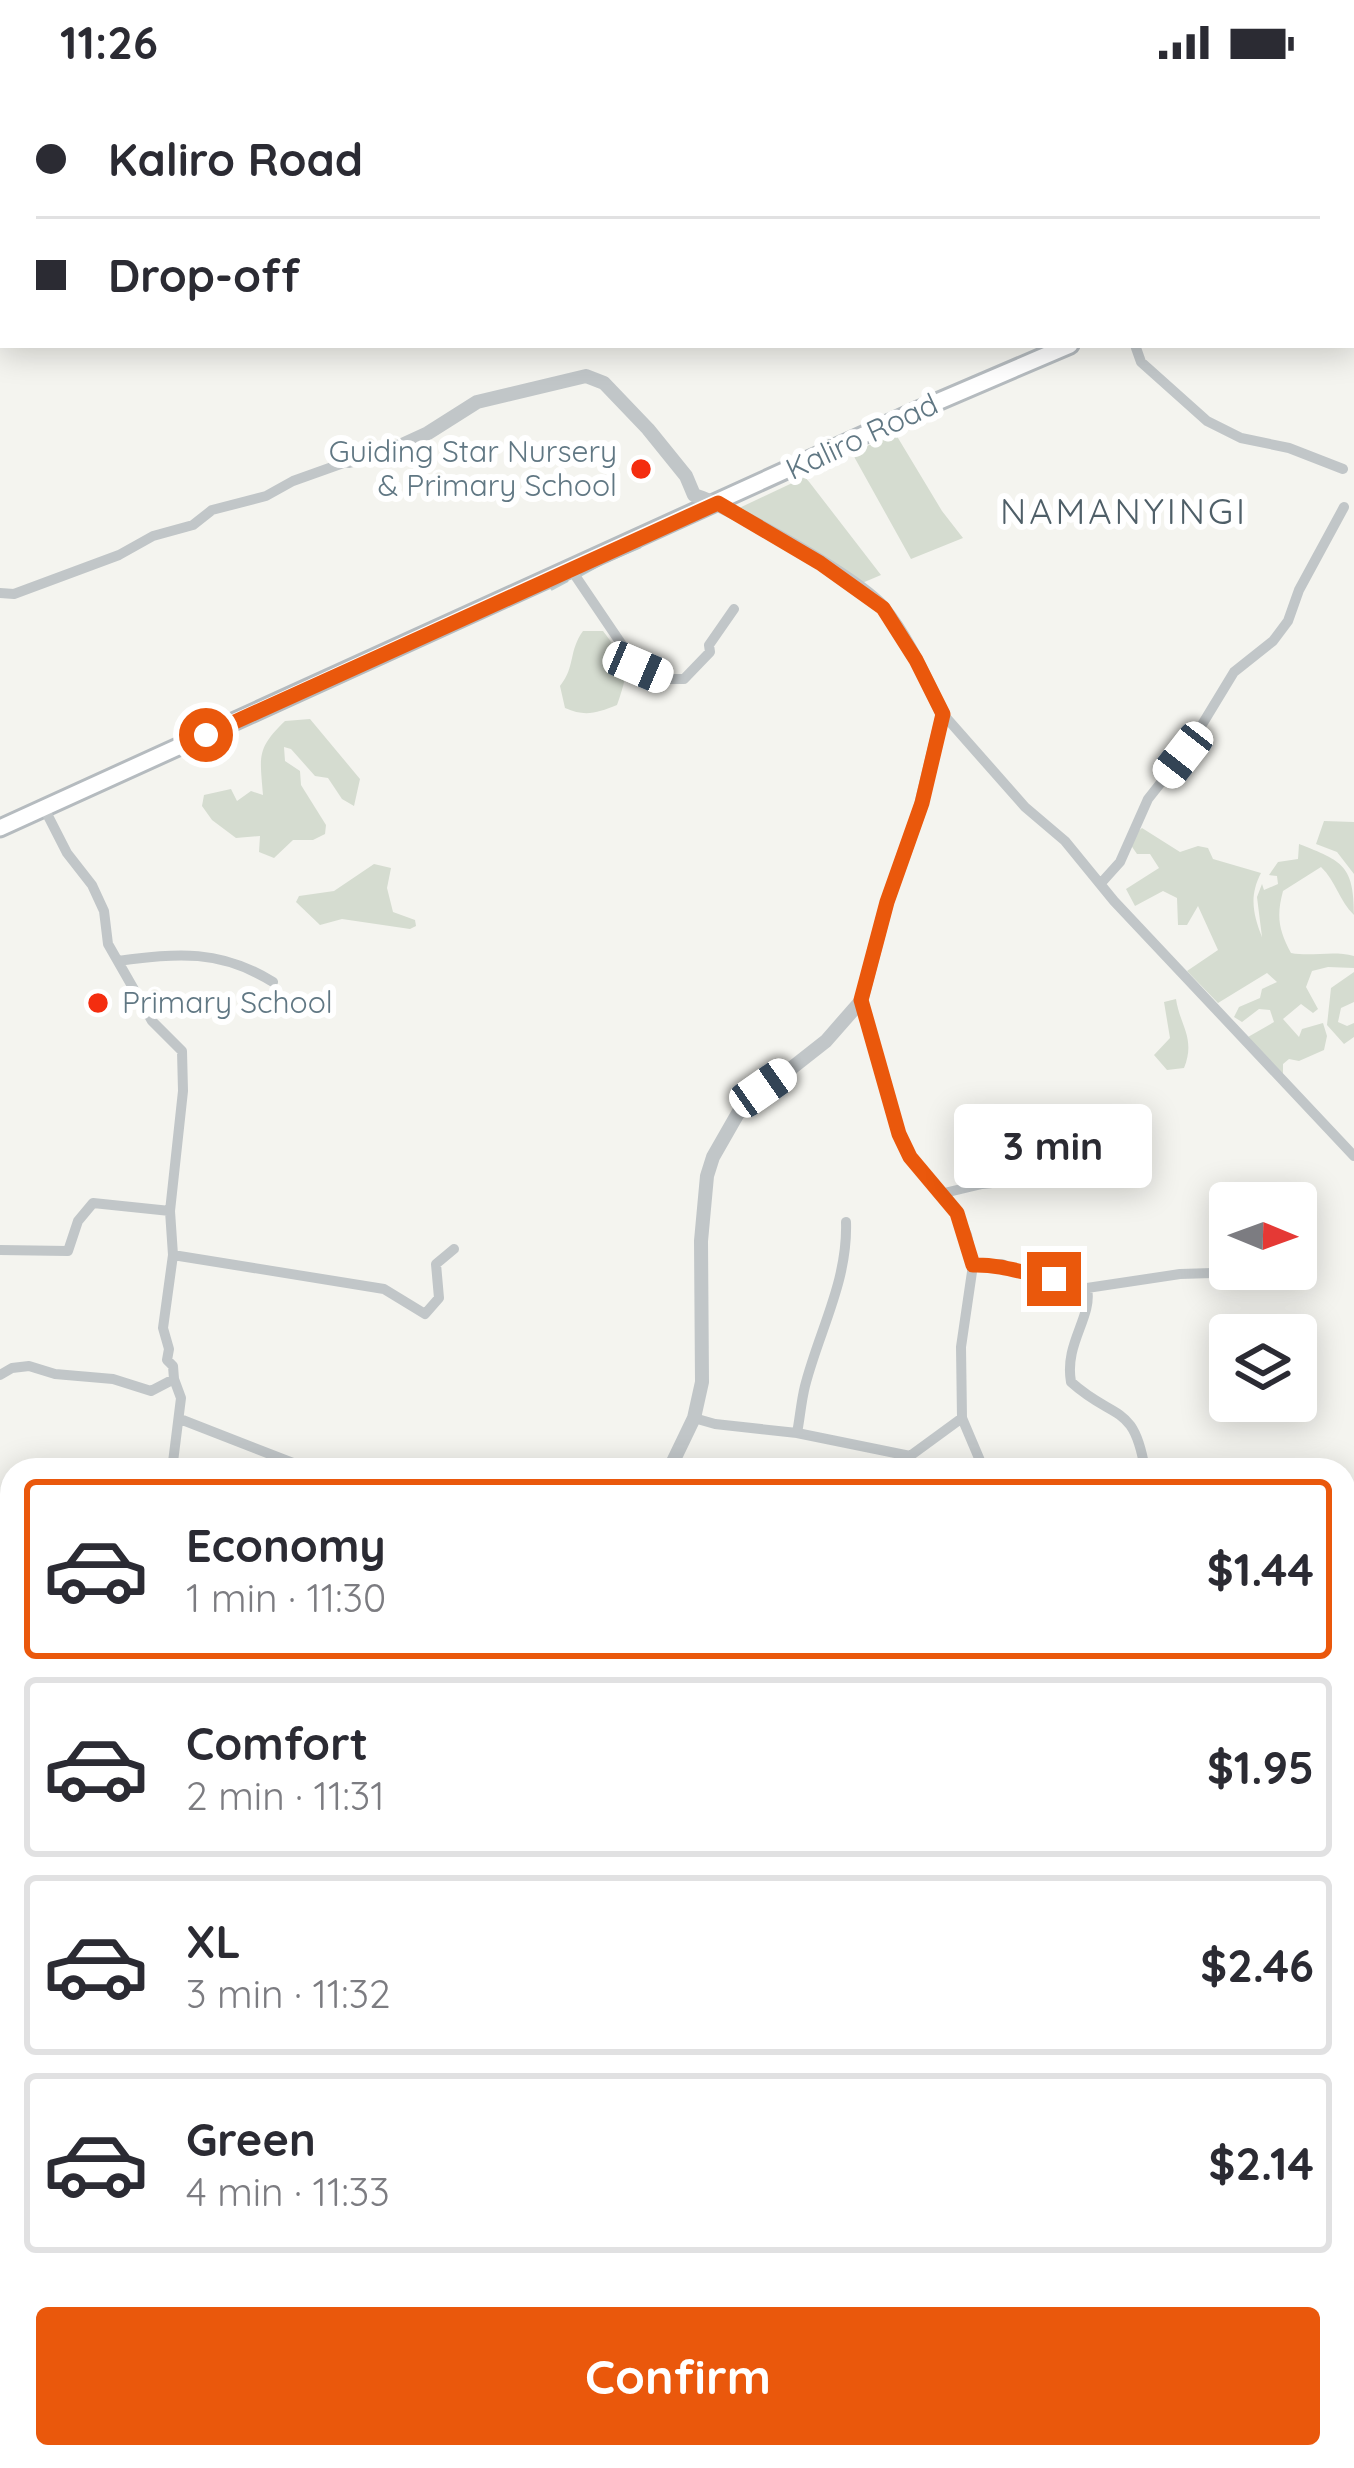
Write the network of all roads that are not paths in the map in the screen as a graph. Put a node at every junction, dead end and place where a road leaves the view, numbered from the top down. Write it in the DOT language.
graph roads {
  1 [pos="1063,348"];
  2 [pos="1136,348"];
  3 [pos="349,461"];
  4 [pos="1343,469"];
  5 [pos="718,503"];
  6 [pos="1344,507"];
  7 [pos="570,568"];
  8 [pos="0,592"];
  9 [pos="734,610"];
  10 [pos="943,714"];
  11 [pos="44,808"];
  12 [pos="0,828"];
  13 [pos="1102,882"];
  14 [pos="118,962"];
  15 [pos="274,982"];
  16 [pos="861,1000"];
  17 [pos="1113,1141"];
  18 [pos="1354,1156"];
  19 [pos="940,1193"];
  20 [pos="170,1211"];
  21 [pos="846,1222"];
  22 [pos="454,1249"];
  23 [pos="0,1250"];
  24 [pos="173,1255"];
  25 [pos="973,1265"];
  26 [pos="1209,1274"];
  27 [pos="1087,1288"];
  28 [pos="0,1376"];
  29 [pos="174,1379"];
  30 [pos="694,1418"];
  31 [pos="962,1418"];
  32 [pos="180,1419"];
  33 [pos="797,1433"];
  34 [pos="910,1456"];
  35 [pos="174,1458"];
  36 [pos="279,1458"];
  37 [pos="675,1458"];
  38 [pos="979,1458"];
  39 [pos="1143,1458"];
  1 -- 5 [label="main road, Kaliro Road"];
  2 -- 4 [label="street"];
  3 -- 5 [label="street"];
  3 -- 8 [label="street"];
  5 -- 7 [label="main road, Kaliro Road"];
  5 -- 10 [label="street"];
  6 -- 13 [label="street"];
  7 -- 9 [label="street"];
  7 -- 11 [label="main road, Kaliro Road"];
  10 -- 13 [label="street"];
  10 -- 16 [label="street"];
  11 -- 12 [label="main road, Kaliro Road"];
  11 -- 14 [label="street"];
  13 -- 18 [label="street"];
  14 -- 15 [label="street"];
  14 -- 20 [label="street"];
  16 -- 19 [label="street"];
  16 -- 30 [label="street"];
  17 -- 19 [label="street"];
  19 -- 25 [label="street"];
  20 -- 23 [label="street"];
  20 -- 24 [label="street"];
  21 -- 33 [label="street"];
  22 -- 24 [label="street"];
  24 -- 29 [label="street"];
  25 -- 27 [label="street"];
  25 -- 31 [label="street"];
  26 -- 27 [label="street"];
  27 -- 39 [label="street"];
  28 -- 29 [label="street"];
  29 -- 32 [label="street"];
  30 -- 33 [label="street"];
  30 -- 37 [label="street"];
  31 -- 34 [label="street"];
  31 -- 38 [label="street"];
  32 -- 35 [label="street"];
  32 -- 36 [label="street"];
  33 -- 34 [label="street"];
}
